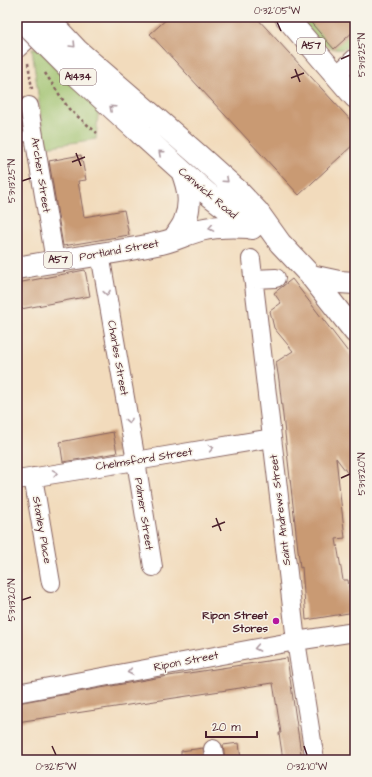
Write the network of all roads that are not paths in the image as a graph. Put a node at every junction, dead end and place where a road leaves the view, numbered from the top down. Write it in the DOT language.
graph roads {
  1 [pos="18,17"];
  2 [pos="46,17"];
  3 [pos="52,17"];
  4 [pos="286,17"];
  5 [pos="21,46"];
  6 [pos="355,58"];
  7 [pos="336,76"];
  8 [pos="355,97"];
  9 [pos="29,106"];
  10 [pos="26,136"];
  11 [pos="182,172"];
  12 [pos="249,227"];
  13 [pos="174,239"];
  14 [pos="280,243"];
  15 [pos="100,254"];
  16 [pos="251,259"];
  17 [pos="55,261"];
  18 [pos="17,268"];
  19 [pos="311,276"];
  20 [pos="276,278"];
  21 [pos="253,279"];
  22 [pos="355,283"];
  23 [pos="355,332"];
  24 [pos="272,438"];
  25 [pos="136,461"];
  26 [pos="22,476"];
  27 [pos="153,567"];
  28 [pos="51,583"];
  29 [pos="355,632"];
  30 [pos="296,641"];
  31 [pos="17,693"];
  32 [pos="315,760"];
  11 -- 1 [label="main road, Canwick Road / A1434, one-way, bridge"];
  2 -- 14 [label="main road, Canwick Road / A1434, one-way, bridge"];
  3 -- 5 [label="street"];
  4 -- 7 [label="main road, A57"];
  6 -- 7 [label="street"];
  7 -- 8 [label="main road, A57"];
  9 -- 10 [label="street, Archer Street"];
  10 -- 17 [label="street, Archer Street"];
  11 -- 12 [label="main road, Canwick Road / A1434"];
  11 -- 13 [label="main road, Portland Street"];
  12 -- 13 [label="main road, Portland Street / A57, one-way"];
  12 -- 14 [label="main road, Canwick Road / A1434"];
  13 -- 15 [label="main road, Portland Street / A57"];
  14 -- 19 [label="main road, Canwick Road / A1434"];
  15 -- 17 [label="main road, Portland Street / A57"];
  15 -- 25 [label="street, Charles Street, one-way"];
  16 -- 21 [label="street, Saint Andrews Street"];
  17 -- 18 [label="main road, Portland Street / A57"];
  19 -- 22 [label="main road"];
  19 -- 23 [label="main road, Canwick Road / A1434"];
  20 -- 21 [label="street"];
  21 -- 24 [label="street, Saint Andrews Street"];
  25 -- 24 [label="street, Chelmsford Street, one-way"];
  24 -- 30 [label="street, Saint Andrews Street"];
  26 -- 25 [label="street, Chelmsford Street, one-way"];
  25 -- 27 [label="street, Palmer Street"];
  26 -- 28 [label="street, Stanley Place"];
  29 -- 30 [label="street, Ripon Street"];
  30 -- 31 [label="street, Ripon Street, one-way"];
  30 -- 32 [label="street, Saint Andrews Street"];
}
